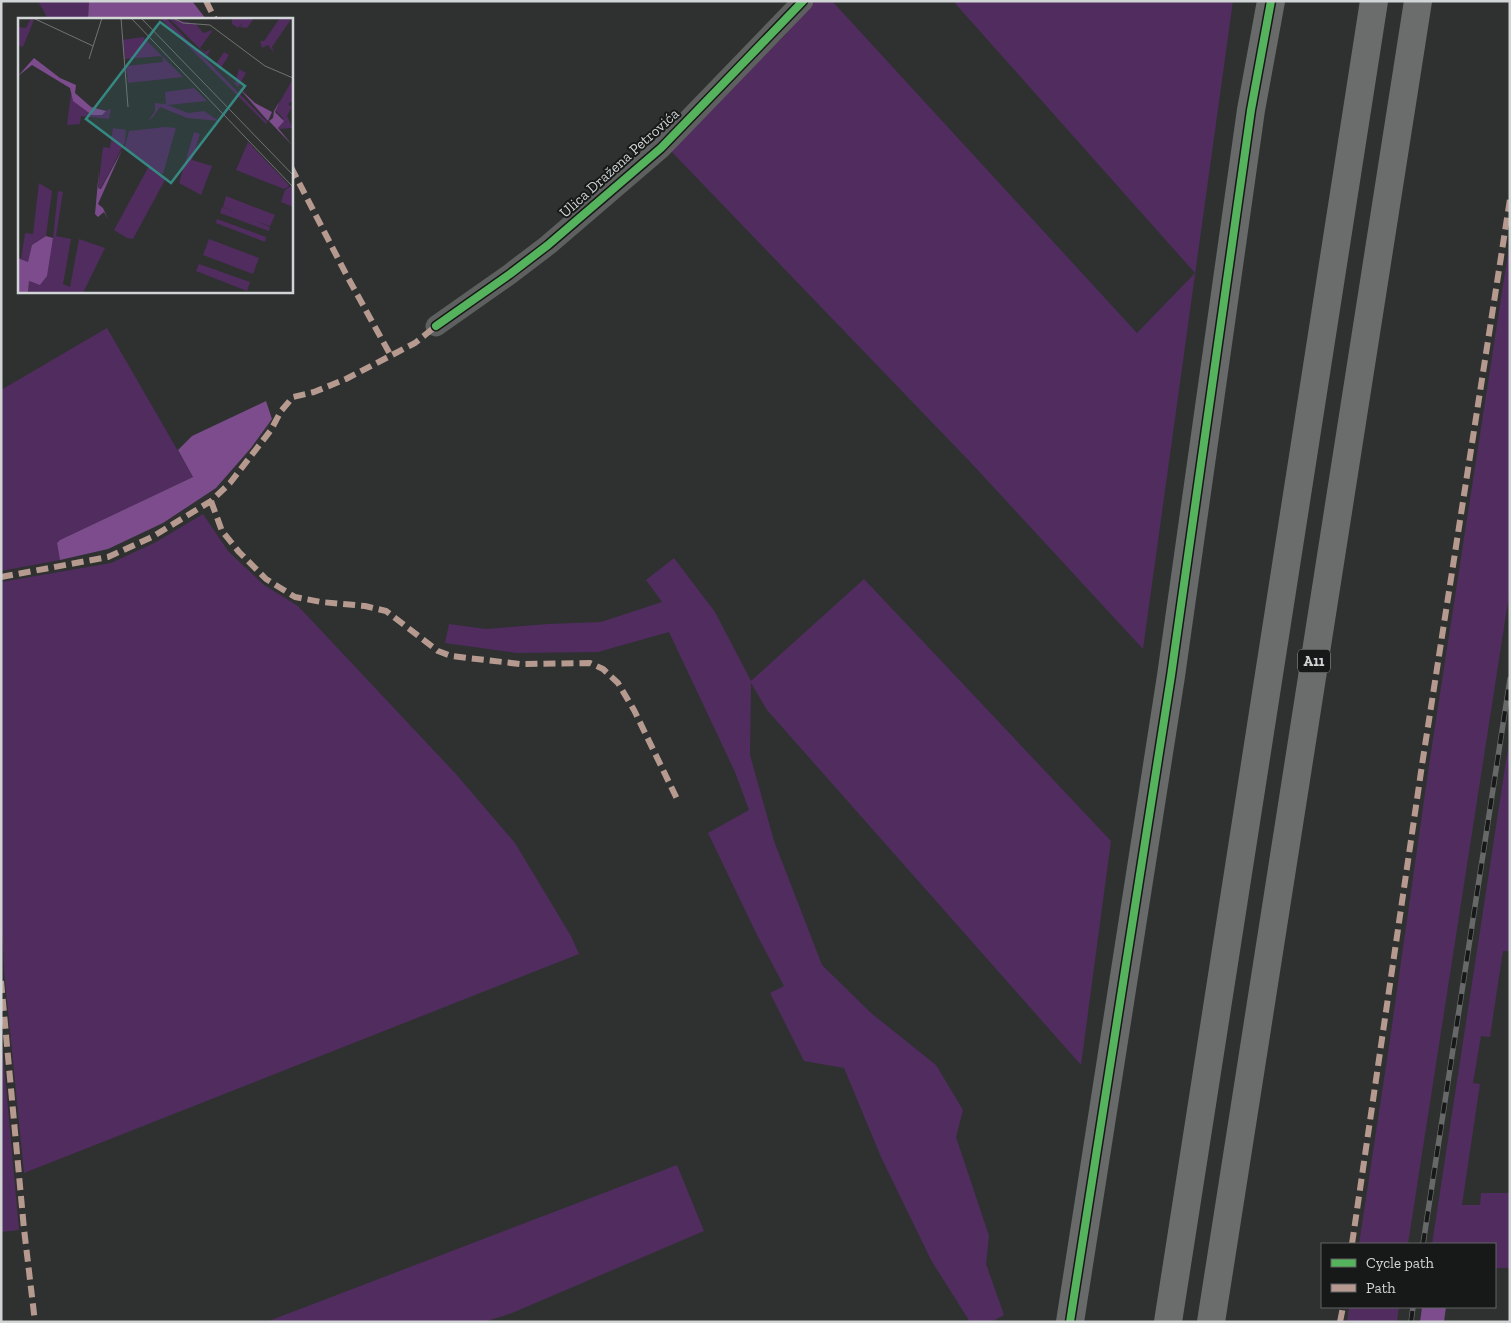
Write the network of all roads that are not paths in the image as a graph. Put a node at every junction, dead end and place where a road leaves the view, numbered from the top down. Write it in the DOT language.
graph roads {
  1 [pos="803,1"];
  2 [pos="1271,1"];
  3 [pos="1374,1"];
  4 [pos="1418,1"];
  5 [pos="436,326"];
  6 [pos="1070,1322"];
  7 [pos="1168,1322"];
  8 [pos="1211,1322"];
  1 -- 5 [label="street, Ulica Dražena Petrovića"];
  2 -- 6 [label="street"];
  3 -- 7 [label="highway"];
  4 -- 8 [label="highway, A11"];
}
